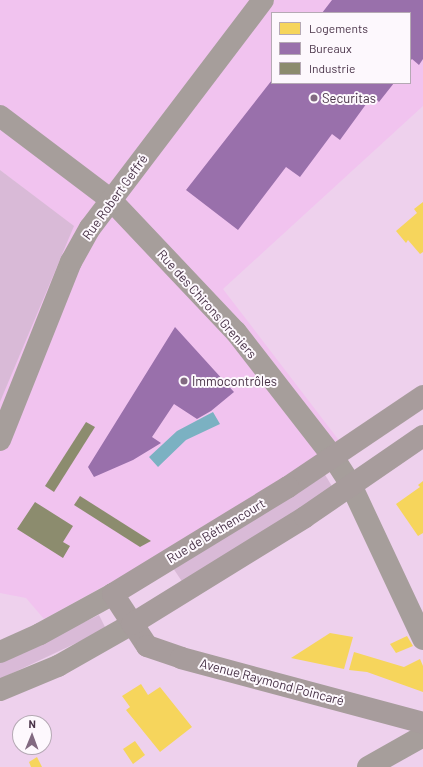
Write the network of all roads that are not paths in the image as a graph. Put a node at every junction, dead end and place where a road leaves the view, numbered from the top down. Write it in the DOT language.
graph roads {
  1 [pos="263,0"];
  2 [pos="0,116"];
  3 [pos="111,200"];
  4 [pos="423,396"];
  5 [pos="423,436"];
  6 [pos="0,440"];
  7 [pos="333,457"];
  8 [pos="351,485"];
  9 [pos="113,594"];
  10 [pos="132,624"];
  11 [pos="423,639"];
  12 [pos="0,652"];
  13 [pos="0,690"];
  14 [pos="423,723"];
  15 [pos="423,736"];
  16 [pos="368,767"];
  1 -- 3 [label="street, Rue Robert Geffré"];
  2 -- 3 [label="street, Rue des Chirons Greniers"];
  3 -- 6 [label="street, Rue Robert Geffré"];
  3 -- 7 [label="street, Rue des Chirons Greniers"];
  4 -- 7 [label="main road, Rue de Béthencourt"];
  5 -- 8 [label="main road"];
  7 -- 8 [label="street, Rue des Chirons Greniers"];
  7 -- 9 [label="main road, Rue de Béthencourt"];
  8 -- 10 [label="main road"];
  8 -- 11 [label="street, Rue des Chirons Greniers"];
  9 -- 10 [label="main road, Avenue Raymond Poincaré"];
  9 -- 12 [label="street, Rue de Béthencourt"];
  10 -- 13 [label="street"];
  10 -- 14 [label="main road, Avenue Raymond Poincaré"];
  15 -- 16 [label="street"];
}
